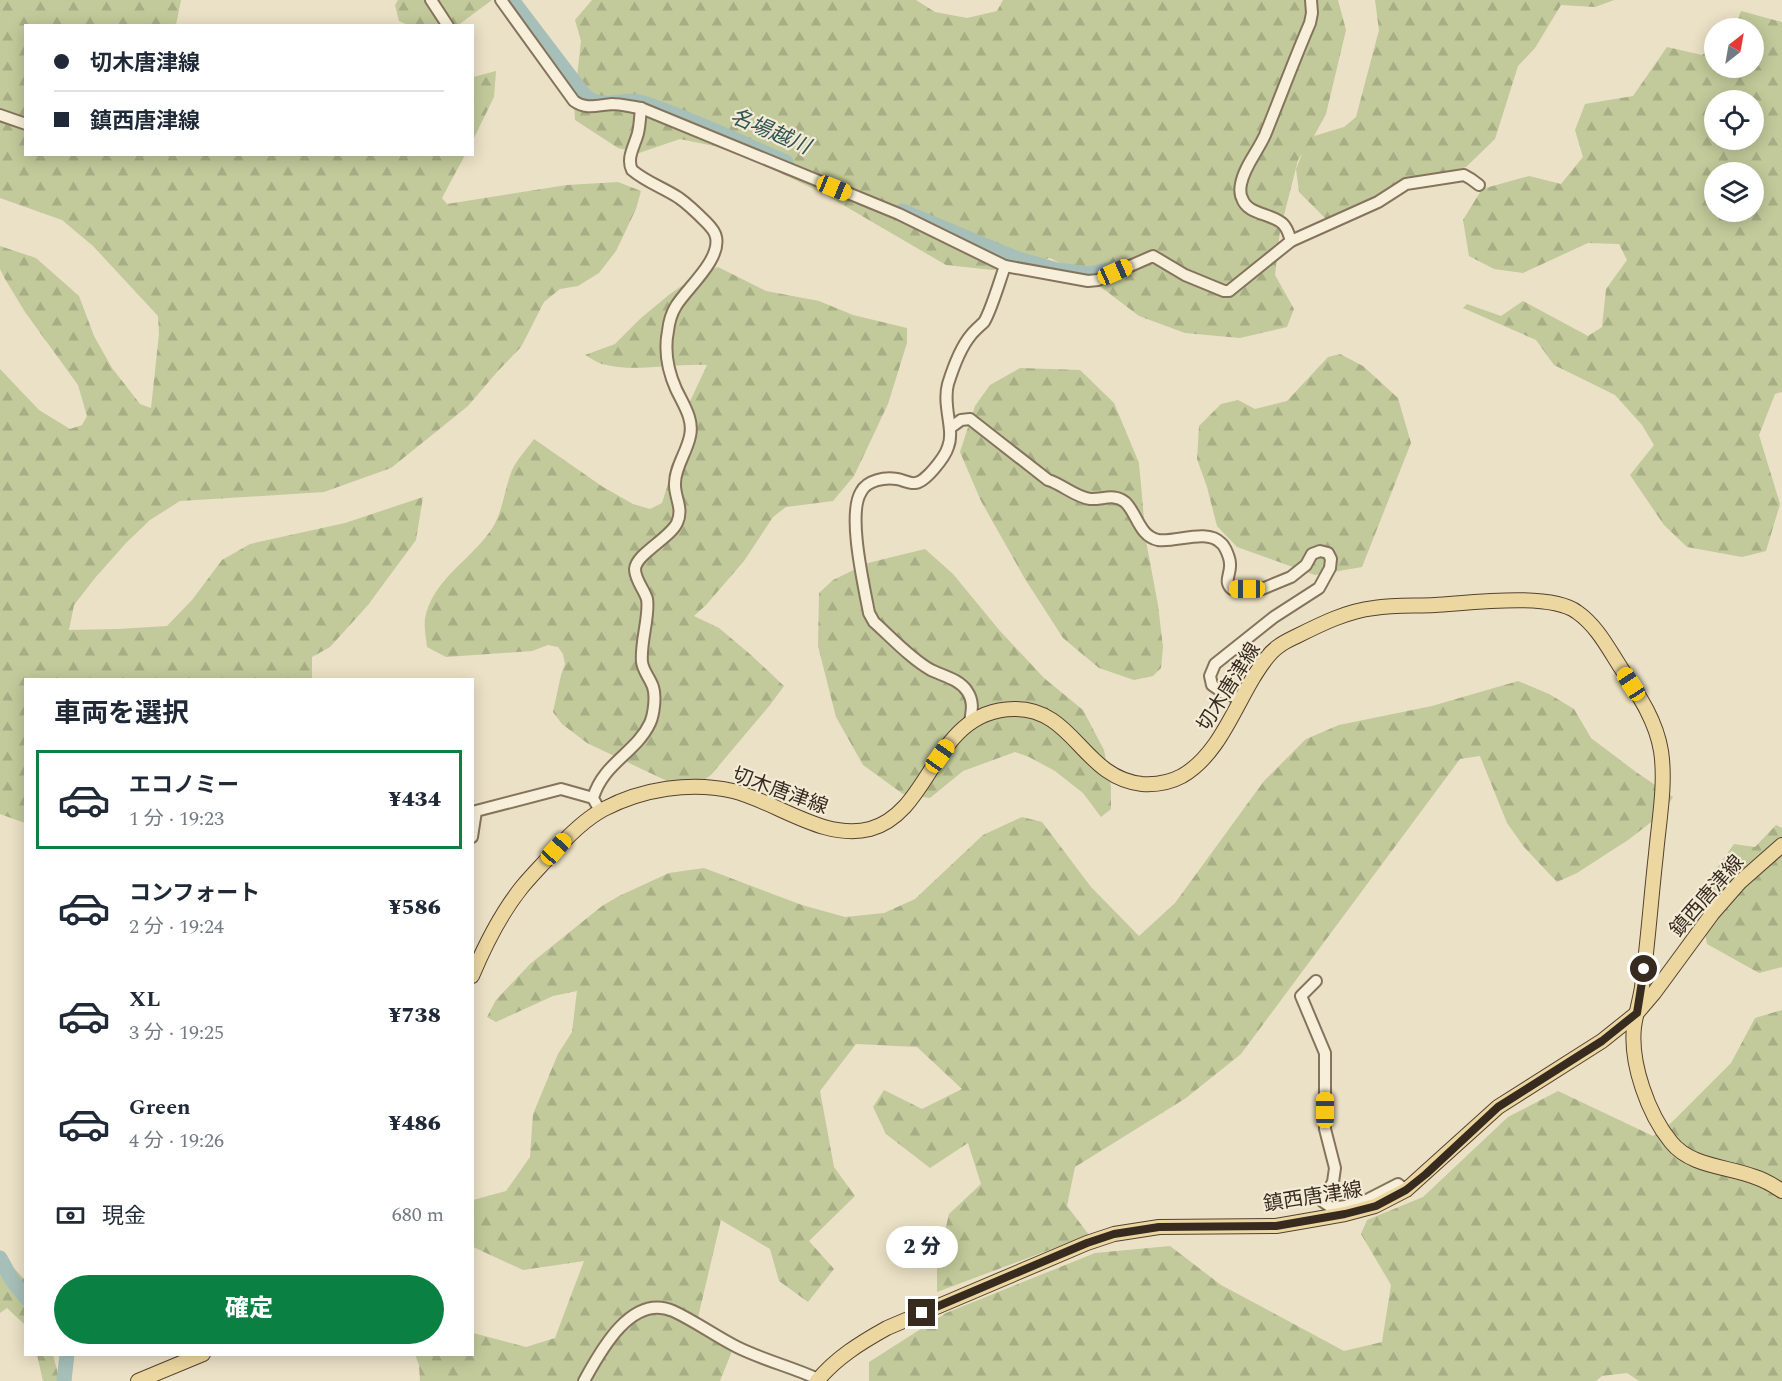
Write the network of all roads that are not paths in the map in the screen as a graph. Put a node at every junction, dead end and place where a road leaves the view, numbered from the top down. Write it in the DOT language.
graph roads {
  1 [pos="431,0"];
  2 [pos="501,0"];
  3 [pos="1311,0"];
  4 [pos="447,24"];
  5 [pos="641,108"];
  6 [pos="0,115"];
  7 [pos="24,123"];
  8 [pos="1479,185"];
  9 [pos="1291,241"];
  10 [pos="1005,266"];
  11 [pos="950,428"];
  12 [pos="1240,699"];
  13 [pos="970,722"];
  14 [pos="593,798"];
  15 [pos="600,811"];
  16 [pos="474,824"];
  17 [pos="1782,845"];
  18 [pos="474,972"];
  19 [pos="1316,981"];
  20 [pos="1637,1013"];
  21 [pos="1406,1190"];
  22 [pos="1782,1191"];
  23 [pos="198,1356"];
  24 [pos="818,1380"];
  25 [pos="138,1381"];
  26 [pos="584,1381"];
  1 -- 4 [label="street"];
  2 -- 5 [label="street"];
  3 -- 9 [label="street"];
  5 -- 10 [label="street"];
  5 -- 14 [label="street"];
  6 -- 7 [label="street"];
  8 -- 9 [label="street"];
  9 -- 10 [label="street"];
  10 -- 11 [label="street"];
  11 -- 12 [label="street"];
  11 -- 13 [label="street"];
  12 -- 13 [label="main road, 切木唐津線"];
  12 -- 20 [label="main road, 切木唐津線"];
  13 -- 15 [label="main road, 切木唐津線"];
  14 -- 15 [label="street"];
  14 -- 16 [label="street"];
  15 -- 18 [label="main road, 切木唐津線"];
  17 -- 20 [label="main road, 鎮西唐津線"];
  19 -- 21 [label="street"];
  20 -- 21 [label="main road, 鎮西唐津線"];
  20 -- 22 [label="main road, 切木唐津線"];
  21 -- 24 [label="main road, 鎮西唐津線"];
  23 -- 25 [label="main road"];
  24 -- 26 [label="street"];
}
